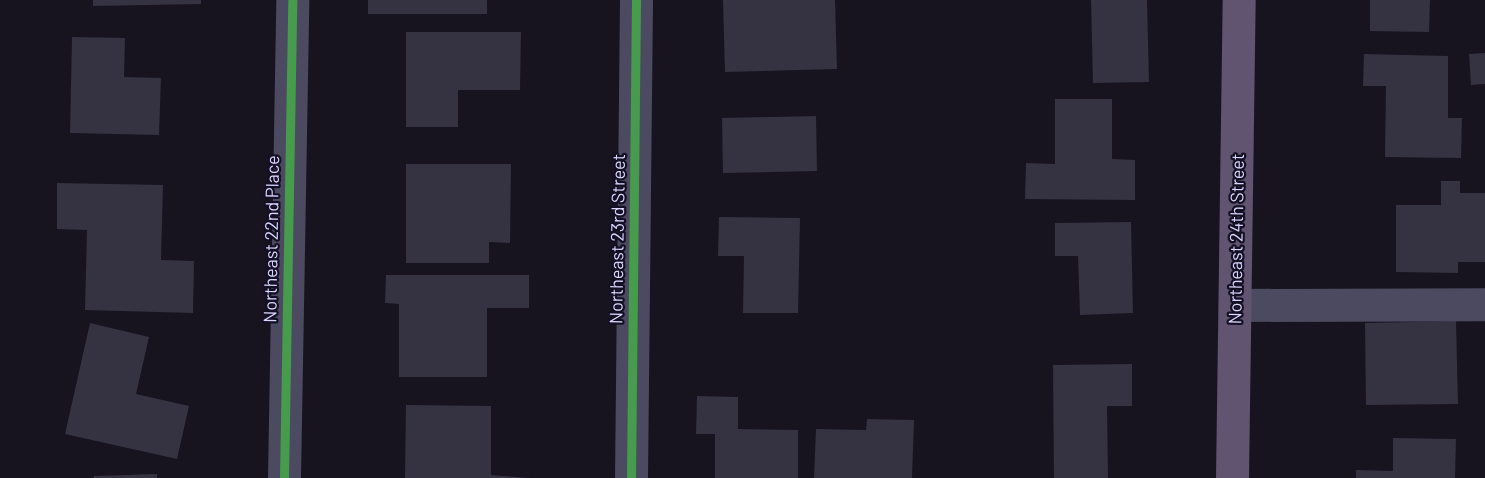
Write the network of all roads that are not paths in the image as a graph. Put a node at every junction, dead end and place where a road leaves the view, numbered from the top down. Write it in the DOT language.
graph roads {
  1 [pos="292,0"];
  2 [pos="636,0"];
  3 [pos="1239,0"];
  4 [pos="1485,304"];
  5 [pos="1235,305"];
  6 [pos="284,478"];
  7 [pos="631,478"];
  8 [pos="1232,478"];
  1 -- 6 [label="street, Northeast 22nd Place"];
  2 -- 7 [label="street, Northeast 23rd Street"];
  3 -- 5 [label="main road, Northeast 24th Street"];
  4 -- 5 [label="street"];
  5 -- 8 [label="main road, Northeast 24th Street"];
}
